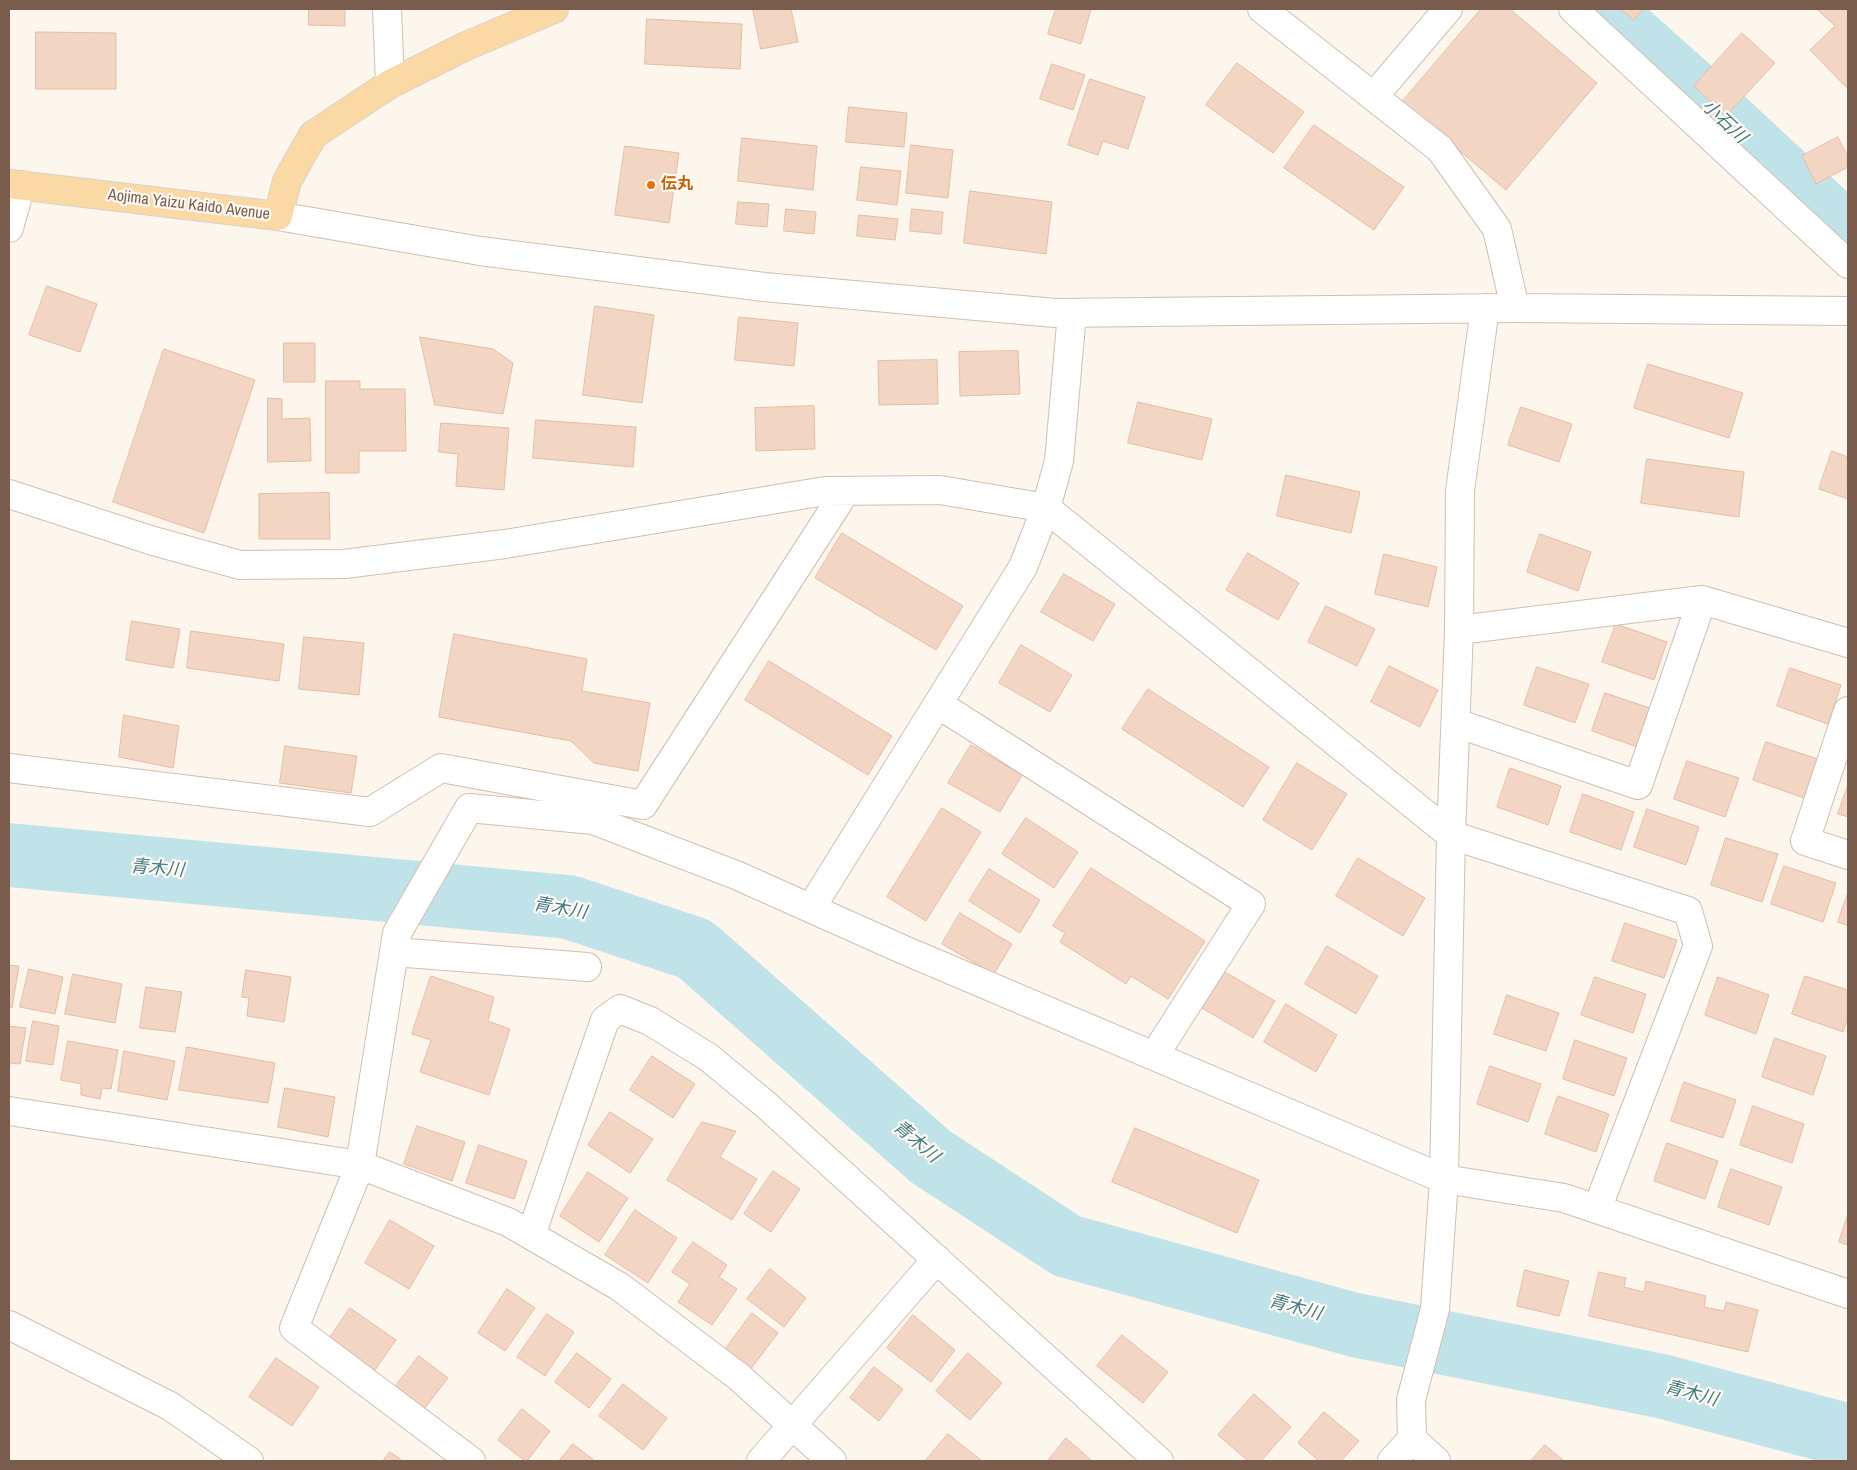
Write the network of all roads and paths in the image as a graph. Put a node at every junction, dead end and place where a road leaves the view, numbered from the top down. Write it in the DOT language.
graph roads {
  1 [pos="387,9"];
  2 [pos="554,9"];
  3 [pos="1262,9"];
  4 [pos="1448,9"];
  5 [pos="1573,9"];
  6 [pos="390,84"];
  7 [pos="1374,96"];
  8 [pos="15,184"];
  9 [pos="278,216"];
  10 [pos="9,228"];
  11 [pos="1848,264"];
  12 [pos="1485,308"];
  13 [pos="1515,308"];
  14 [pos="1848,311"];
  15 [pos="1072,313"];
  16 [pos="845,492"];
  17 [pos="9,494"];
  18 [pos="1046,508"];
  19 [pos="1702,600"];
  20 [pos="1459,630"];
  21 [pos="1848,643"];
  22 [pos="938,704"];
  23 [pos="1848,711"];
  24 [pos="1456,723"];
  25 [pos="9,768"];
  26 [pos="1451,834"];
  27 [pos="1848,855"];
  28 [pos="811,908"];
  29 [pos="395,942"];
  30 [pos="587,967"];
  31 [pos="1154,1056"];
  32 [pos="9,1111"];
  33 [pos="360,1165"];
  34 [pos="1444,1179"];
  35 [pos="1597,1209"];
  36 [pos="531,1235"];
  37 [pos="937,1259"];
  38 [pos="1848,1294"];
  39 [pos="9,1325"];
  40 [pos="793,1426"];
  41 [pos="1412,1439"];
  42 [pos="249,1461"];
  43 [pos="471,1461"];
  44 [pos="761,1461"];
  45 [pos="832,1461"];
  46 [pos="1159,1461"];
  47 [pos="1392,1461"];
  48 [pos="1436,1461"];
  1 -- 6 [label="street"];
  2 -- 6 [label="main road, Aojima Yaizu Kaido Avenue"];
  3 -- 7 [label="street"];
  4 -- 7 [label="street"];
  5 -- 11 [label="street"];
  6 -- 9 [label="main road, Aojima Yaizu Kaido Avenue"];
  7 -- 13 [label="street"];
  8 -- 9 [label="main road, Aojima Yaizu Kaido Avenue"];
  8 -- 10 [label="street"];
  9 -- 15 [label="street"];
  12 -- 13 [label="street"];
  12 -- 15 [label="street"];
  12 -- 20 [label="street"];
  13 -- 14 [label="street"];
  15 -- 18 [label="street"];
  16 -- 17 [label="street"];
  16 -- 18 [label="street"];
  16 -- 25 [label="street"];
  18 -- 22 [label="street"];
  18 -- 26 [label="street"];
  19 -- 20 [label="street"];
  19 -- 21 [label="street"];
  19 -- 24 [label="street"];
  20 -- 24 [label="street"];
  22 -- 28 [label="street"];
  22 -- 31 [label="street"];
  23 -- 27 [label="street"];
  24 -- 26 [label="street"];
  26 -- 34 [label="street"];
  26 -- 35 [label="street"];
  28 -- 29 [label="street"];
  28 -- 31 [label="street"];
  29 -- 30 [label="street"];
  29 -- 33 [label="street"];
  31 -- 34 [label="street"];
  32 -- 33 [label="street"];
  33 -- 36 [label="street"];
  33 -- 43 [label="street"];
  34 -- 35 [label="street"];
  34 -- 41 [label="street"];
  35 -- 38 [label="street"];
  36 -- 37 [label="street"];
  36 -- 40 [label="street"];
  37 -- 40 [label="street"];
  37 -- 46 [label="street"];
  39 -- 42 [label="street"];
  40 -- 44 [label="street"];
  40 -- 45 [label="street"];
  41 -- 47 [label="street"];
  41 -- 48 [label="street"];
}
